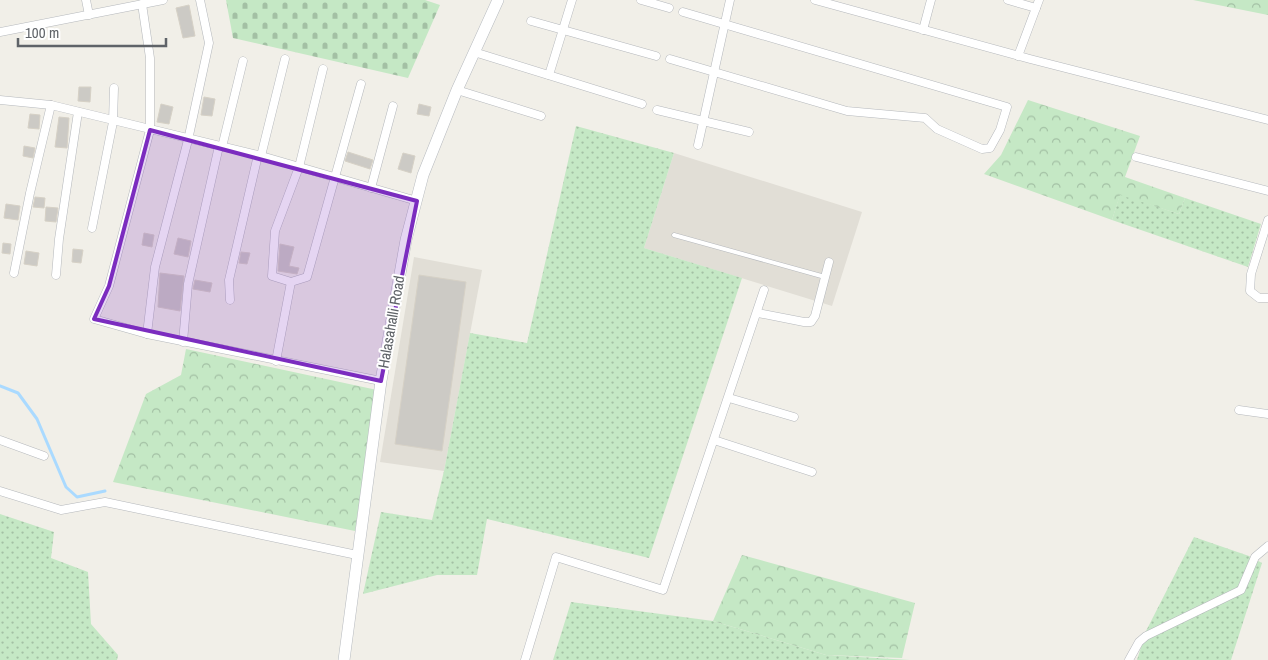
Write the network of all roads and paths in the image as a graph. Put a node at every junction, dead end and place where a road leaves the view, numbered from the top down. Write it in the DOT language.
graph roads {
  1 [pos="86,0"];
  2 [pos="163,0"];
  3 [pos="200,0"];
  4 [pos="498,0"];
  5 [pos="572,0"];
  6 [pos="642,0"];
  7 [pos="730,0"];
  8 [pos="815,0"];
  9 [pos="931,0"];
  10 [pos="1008,0"];
  11 [pos="142,4"];
  12 [pos="1038,4"];
  13 [pos="669,8"];
  14 [pos="683,12"];
  15 [pos="89,15"];
  16 [pos="532,20"];
  17 [pos="725,24"];
  18 [pos="563,30"];
  19 [pos="923,30"];
  20 [pos="0,32"];
  21 [pos="474,52"];
  22 [pos="656,56"];
  23 [pos="1018,56"];
  24 [pos="285,59"];
  25 [pos="670,59"];
  26 [pos="243,61"];
  27 [pos="323,69"];
  28 [pos="714,73"];
  29 [pos="549,75"];
  30 [pos="361,84"];
  31 [pos="114,88"];
  32 [pos="457,90"];
  33 [pos="0,100"];
  34 [pos="642,104"];
  35 [pos="51,105"];
  36 [pos="394,106"];
  37 [pos="657,110"];
  38 [pos="78,112"];
  39 [pos="541,116"];
  40 [pos="1268,120"];
  41 [pos="704,121"];
  42 [pos="113,122"];
  43 [pos="150,130"];
  44 [pos="749,132"];
  45 [pos="188,140"];
  46 [pos="698,145"];
  47 [pos="220,147"];
  48 [pos="259,156"];
  49 [pos="1136,157"];
  50 [pos="299,167"];
  51 [pos="335,178"];
  52 [pos="371,188"];
  53 [pos="1268,192"];
  54 [pos="416,201"];
  55 [pos="1268,220"];
  56 [pos="92,228"];
  57 [pos="674,235"];
  58 [pos="828,262"];
  59 [pos="14,273"];
  60 [pos="56,275"];
  61 [pos="825,277"];
  62 [pos="291,282"];
  63 [pos="764,290"];
  64 [pos="1268,298"];
  65 [pos="230,300"];
  66 [pos="758,312"];
  67 [pos="146,334"];
  68 [pos="183,342"];
  69 [pos="276,361"];
  70 [pos="381,381"];
  71 [pos="729,398"];
  72 [pos="1239,410"];
  73 [pos="1268,414"];
  74 [pos="794,417"];
  75 [pos="0,440"];
  76 [pos="714,440"];
  77 [pos="44,456"];
  78 [pos="812,472"];
  79 [pos="0,491"];
  80 [pos="1268,546"];
  81 [pos="356,555"];
  82 [pos="344,660"];
  83 [pos="525,660"];
  84 [pos="1129,660"];
  1 -- 15 [label="street"];
  2 -- 11 [label="street"];
  3 -- 45 [label="street"];
  4 -- 21 [label="main road, Halasahalli Road"];
  5 -- 18 [label="street"];
  6 -- 13 [label="street"];
  7 -- 17 [label="street"];
  8 -- 19 [label="street"];
  9 -- 19 [label="street"];
  10 -- 12 [label="street"];
  11 -- 15 [label="street"];
  11 -- 43 [label="street"];
  12 -- 23 [label="street"];
  14 -- 17 [label="street"];
  15 -- 20 [label="street"];
  16 -- 18 [label="street"];
  17 -- 28 [label="street"];
  17 -- 28 [label="street"];
  18 -- 22 [label="street"];
  18 -- 29 [label="street"];
  19 -- 23 [label="street"];
  21 -- 29 [label="street"];
  21 -- 32 [label="main road, Halasahalli Road"];
  23 -- 40 [label="street"];
  24 -- 48 [label="street"];
  25 -- 28 [label="street"];
  26 -- 47 [label="street"];
  27 -- 50 [label="street"];
  28 -- 41 [label="street"];
  29 -- 34 [label="street"];
  30 -- 51 [label="street"];
  31 -- 42 [label="street"];
  32 -- 39 [label="street"];
  32 -- 54 [label="main road, Halasahalli Road"];
  33 -- 35 [label="street"];
  35 -- 38 [label="street"];
  35 -- 59 [label="street"];
  36 -- 52 [label="street"];
  37 -- 41 [label="street"];
  38 -- 42 [label="street"];
  38 -- 60 [label="street"];
  41 -- 44 [label="street"];
  41 -- 46 [label="street"];
  42 -- 43 [label="street"];
  42 -- 56 [label="street"];
  43 -- 45 [label="street"];
  43 -- 67 [label="street"];
  45 -- 47 [label="street"];
  45 -- 67 [label="street"];
  47 -- 48 [label="street"];
  47 -- 68 [label="street"];
  48 -- 50 [label="street"];
  48 -- 65 [label="street"];
  49 -- 53 [label="street"];
  50 -- 51 [label="street"];
  50 -- 62 [label="street"];
  51 -- 52 [label="street"];
  51 -- 62 [label="street"];
  52 -- 54 [label="street"];
  54 -- 70 [label="main road, Halasahalli Road"];
  55 -- 64 [label="street"];
  57 -- 61 [label="lane"];
  58 -- 61 [label="street"];
  61 -- 66 [label="street"];
  62 -- 69 [label="street"];
  63 -- 66 [label="street"];
  66 -- 71 [label="street"];
  67 -- 68 [label="street"];
  68 -- 69 [label="street"];
  69 -- 70 [label="street"];
  70 -- 81 [label="main road, Halasahalli Road"];
  71 -- 74 [label="street"];
  71 -- 76 [label="street"];
  72 -- 73 [label="street"];
  75 -- 77 [label="street"];
  76 -- 78 [label="street"];
  76 -- 83 [label="street"];
  79 -- 81 [label="street"];
  80 -- 84 [label="street"];
  81 -- 82 [label="main road, Halasahalli Road"];
}
